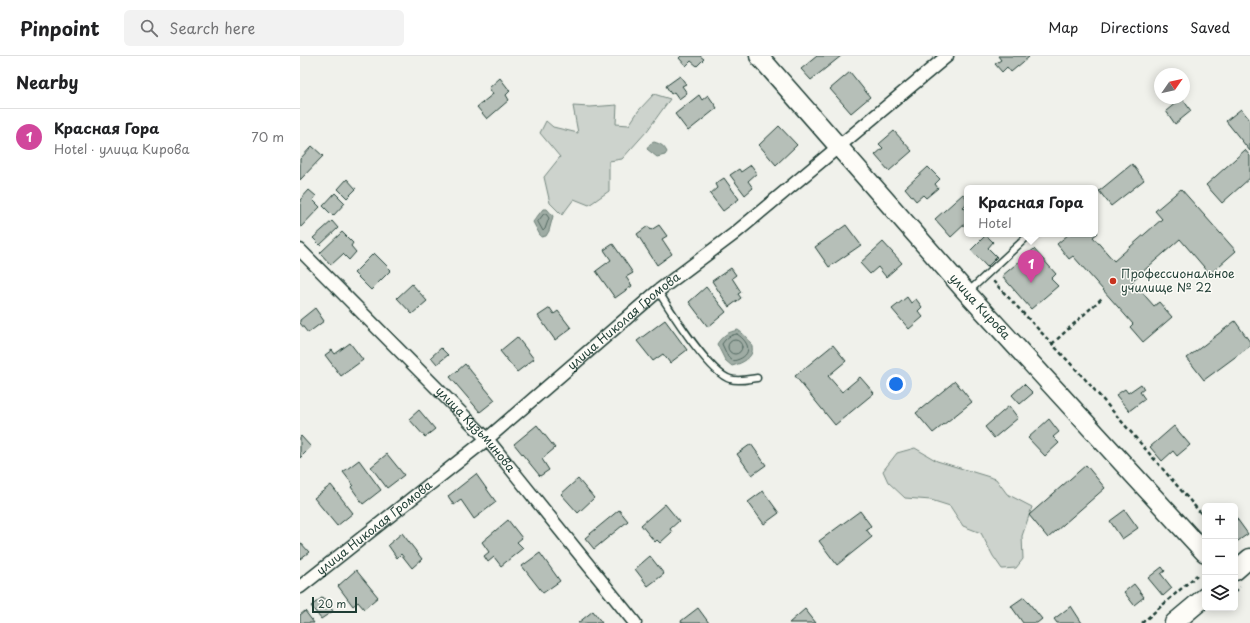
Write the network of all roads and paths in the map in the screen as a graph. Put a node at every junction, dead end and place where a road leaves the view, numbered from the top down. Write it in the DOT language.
graph roads {
  1 [pos="759,56"];
  2 [pos="947,56"];
  3 [pos="838,147"];
  4 [pos="1027,237"];
  5 [pos="300,250"];
  6 [pos="988,274"];
  7 [pos="658,291"];
  8 [pos="967,293"];
  9 [pos="1103,297"];
  10 [pos="1052,344"];
  11 [pos="757,378"];
  12 [pos="487,440"];
  13 [pos="1202,515"];
  14 [pos="1202,550"];
  15 [pos="1250,558"];
  16 [pos="1238,568"];
  17 [pos="1197,575"];
  18 [pos="300,587"];
  19 [pos="1202,600"];
  20 [pos="635,623"];
  21 [pos="1142,623"];
  22 [pos="1174,623"];
  1 -- 3 [label="street, улица Кирова"];
  2 -- 3 [label="street, улица Николая Громова"];
  3 -- 7 [label="street, улица Николая Громова"];
  3 -- 8 [label="street, улица Кирова"];
  4 -- 6 [label="lane"];
  5 -- 12 [label="street, улица Кузьминова"];
  6 -- 8 [label="lane"];
  6 -- 10 [label="path"];
  7 -- 11 [label="lane"];
  7 -- 12 [label="street, улица Николая Громова"];
  8 -- 14 [label="street, улица Кирова"];
  9 -- 10 [label="path"];
  10 -- 13 [label="path"];
  12 -- 18 [label="street, улица Николая Громова"];
  12 -- 20 [label="street, улица Кузьминова"];
  15 -- 16 [label="street"];
  17 -- 21 [label="path"];
  19 -- 22 [label="street"];
}
